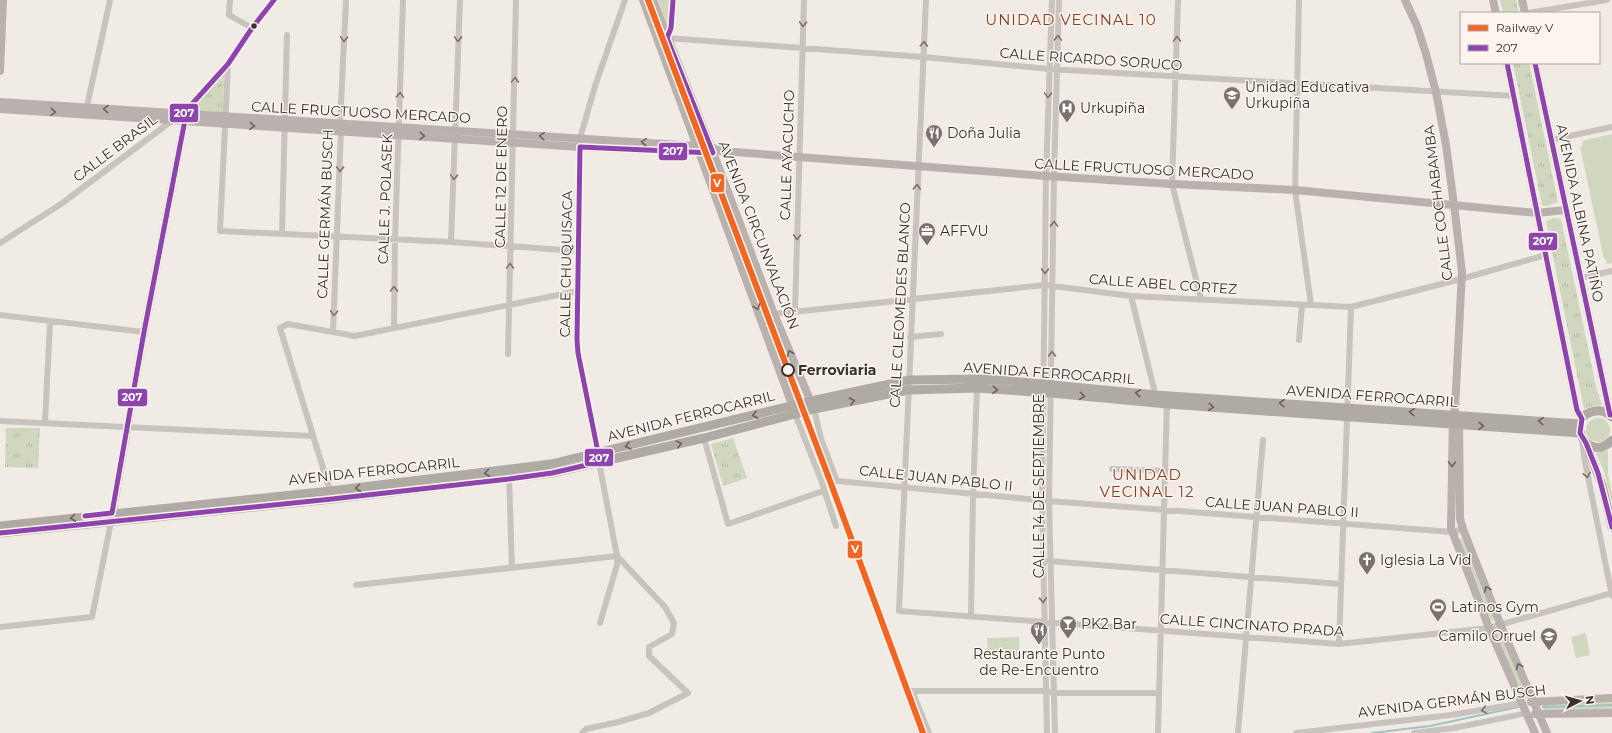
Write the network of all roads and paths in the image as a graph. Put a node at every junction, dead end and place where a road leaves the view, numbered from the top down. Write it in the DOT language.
graph roads {
  1 [pos="3,0"];
  2 [pos="110,0"];
  3 [pos="230,0"];
  4 [pos="274,0"];
  5 [pos="346,0"];
  6 [pos="403,0"];
  7 [pos="460,0"];
  8 [pos="516,0"];
  9 [pos="625,0"];
  10 [pos="643,0"];
  11 [pos="653,0"];
  12 [pos="673,0"];
  13 [pos="804,0"];
  14 [pos="926,0"];
  15 [pos="1052,0"];
  16 [pos="1059,0"];
  17 [pos="1178,0"];
  18 [pos="1299,0"];
  19 [pos="1405,0"];
  20 [pos="1493,0"];
  21 [pos="1522,0"];
  22 [pos="1607,0"];
  23 [pos="1496,12"];
  24 [pos="1524,12"];
  25 [pos="1534,12"];
  26 [pos="252,28"];
  27 [pos="287,34"];
  28 [pos="667,38"];
  29 [pos="802,48"];
  30 [pos="923,57"];
  31 [pos="228,64"];
  32 [pos="1507,64"];
  33 [pos="1535,64"];
  34 [pos="1049,69"];
  35 [pos="1057,69"];
  36 [pos="0,71"];
  37 [pos="1176,77"];
  38 [pos="1296,84"];
  39 [pos="1436,92"];
  40 [pos="1514,96"];
  41 [pos="0,102"];
  42 [pos="0,109"];
  43 [pos="86,111"];
  44 [pos="184,117"];
  45 [pos="172,120"];
  46 [pos="226,121"];
  47 [pos="285,124"];
  48 [pos="341,127"];
  49 [pos="1612,127"];
  50 [pos="399,131"];
  51 [pos="456,134"];
  52 [pos="514,138"];
  53 [pos="1551,140"];
  54 [pos="580,142"];
  55 [pos="708,150"];
  56 [pos="799,156"];
  57 [pos="919,165"];
  58 [pos="1050,176"];
  59 [pos="1172,184"];
  60 [pos="1295,190"];
  61 [pos="1454,205"];
  62 [pos="1565,210"];
  63 [pos="1537,213"];
  64 [pos="282,234"];
  65 [pos="338,237"];
  66 [pos="394,240"];
  67 [pos="452,242"];
  68 [pos="0,244"];
  69 [pos="511,246"];
  70 [pos="578,251"];
  71 [pos="1546,255"];
  72 [pos="1612,272"];
  73 [pos="1580,278"];
  74 [pos="1461,279"];
  75 [pos="1045,285"];
  76 [pos="1053,286"];
  77 [pos="578,291"];
  78 [pos="1131,296"];
  79 [pos="1201,299"];
  80 [pos="912,300"];
  81 [pos="510,305"];
  82 [pos="1302,305"];
  83 [pos="1311,305"];
  84 [pos="1351,308"];
  85 [pos="795,312"];
  86 [pos="774,314"];
  87 [pos="0,315"];
  88 [pos="50,322"];
  89 [pos="394,328"];
  90 [pos="144,332"];
  91 [pos="333,332"];
  92 [pos="941,334"];
  93 [pos="910,337"];
  94 [pos="1299,340"];
  95 [pos="508,354"];
  96 [pos="908,385"];
  97 [pos="977,388"];
  98 [pos="1047,389"];
  99 [pos="1156,399"];
  100 [pos="1167,400"];
  101 [pos="813,405"];
  102 [pos="794,410"];
  103 [pos="1348,412"];
  104 [pos="1611,416"];
  105 [pos="1456,418"];
  106 [pos="0,421"];
  107 [pos="45,422"];
  108 [pos="1581,422"];
  109 [pos="127,427"];
  110 [pos="312,436"];
  111 [pos="1582,437"];
  112 [pos="704,438"];
  113 [pos="1263,440"];
  114 [pos="1612,440"];
  115 [pos="599,457"];
  116 [pos="1112,469"];
  117 [pos="1165,471"];
  118 [pos="509,475"];
  119 [pos="837,481"];
  120 [pos="904,487"];
  121 [pos="823,491"];
  122 [pos="331,495"];
  123 [pos="973,495"];
  124 [pos="1042,500"];
  125 [pos="1049,501"];
  126 [pos="1164,510"];
  127 [pos="111,517"];
  128 [pos="1256,518"];
  129 [pos="1342,524"];
  130 [pos="0,526"];
  131 [pos="836,526"];
  132 [pos="1612,527"];
  133 [pos="1463,529"];
  134 [pos="1452,532"];
  135 [pos="0,533"];
  136 [pos="617,556"];
  137 [pos="1042,561"];
  138 [pos="1050,561"];
  139 [pos="512,568"];
  140 [pos="1163,571"];
  141 [pos="1251,577"];
  142 [pos="1340,584"];
  143 [pos="356,586"];
  144 [pos="1612,594"];
  145 [pos="899,611"];
  146 [pos="971,617"];
  147 [pos="1044,622"];
  148 [pos="1052,622"];
  149 [pos="600,623"];
  150 [pos="1501,626"];
  151 [pos="0,627"];
  152 [pos="1489,628"];
  153 [pos="1160,631"];
  154 [pos="1246,638"];
  155 [pos="1338,644"];
  156 [pos="1045,691"];
  157 [pos="1053,693"];
  158 [pos="1158,693"];
  159 [pos="1612,698"];
  160 [pos="1534,702"];
  161 [pos="1522,703"];
  162 [pos="1527,713"];
  163 [pos="1612,713"];
  164 [pos="1540,714"];
  165 [pos="582,733"];
  166 [pos="929,733"];
  167 [pos="1047,733"];
  168 [pos="1055,733"];
  169 [pos="1158,733"];
  170 [pos="1238,733"];
  171 [pos="1296,733"];
  172 [pos="1414,733"];
  173 [pos="1535,733"];
  174 [pos="1547,733"];
  1 -- 36 [label="main road"];
  2 -- 43 [label="street"];
  3 -- 26 [label="street"];
  4 -- 26 [label="street"];
  5 -- 48 [label="street, CALLE GERMÁN BUSCH, one-way"];
  50 -- 6 [label="street, CALLE J. POLASEK, one-way"];
  7 -- 51 [label="street, one-way"];
  52 -- 8 [label="street, CALLE 12 DE ENERO, one-way"];
  9 -- 54 [label="street, CALLE CHUQUISACA"];
  10 -- 55 [label="main road, AVENIDA CIRCUNVALACIÓN"];
  11 -- 28 [label="main road, AVENIDA CIRCUNVALACIÓN"];
  12 -- 28 [label="street"];
  13 -- 29 [label="street, CALLE AYACUCHO, one-way"];
  30 -- 14 [label="street, CALLE CLEOMEDES BLANCO, one-way"];
  15 -- 34 [label="street, CALLE 14 DE SEPTIEMBRE"];
  35 -- 16 [label="street, CALLE 14 DE SEPTIEMBRE, one-way"];
  37 -- 17 [label="street, one-way"];
  18 -- 38 [label="street"];
  19 -- 39 [label="main road, CALLE COCHABAMBA"];
  20 -- 23 [label="main road"];
  21 -- 24 [label="main road"];
  22 -- 25 [label="street"];
  26 -- 31 [label="street"];
  27 -- 47 [label="street"];
  28 -- 29 [label="street, CALLE RICARDO SORUCO"];
  28 -- 55 [label="main road, AVENIDA CIRCUNVALACIÓN"];
  29 -- 30 [label="street, CALLE RICARDO SORUCO"];
  29 -- 56 [label="street, CALLE AYACUCHO"];
  30 -- 34 [label="street, CALLE RICARDO SORUCO"];
  30 -- 57 [label="street, CALLE CLEOMEDES BLANCO"];
  31 -- 44 [label="street"];
  31 -- 46 [label="street"];
  32 -- 40 [label="main road"];
  33 -- 53 [label="main road, AVENIDA ALBINA PATIÑO"];
  34 -- 35 [label="street, CALLE RICARDO SORUCO"];
  34 -- 58 [label="street, CALLE 14 DE SEPTIEMBRE, one-way"];
  35 -- 37 [label="street, CALLE RICARDO SORUCO"];
  35 -- 58 [label="street, CALLE 14 DE SEPTIEMBRE"];
  37 -- 38 [label="street, CALLE RICARDO SORUCO"];
  37 -- 59 [label="street"];
  38 -- 39 [label="street, CALLE RICARDO SORUCO"];
  38 -- 60 [label="street"];
  39 -- 40 [label="street, CALLE RICARDO SORUCO"];
  39 -- 61 [label="main road, CALLE COCHABAMBA"];
  40 -- 63 [label="main road"];
  41 -- 43 [label="main road, CALLE FRUCTUOSO MERCADO"];
  42 -- 43 [label="main road, CALLE FRUCTUOSO MERCADO, one-way"];
  44 -- 43 [label="main road, CALLE FRUCTUOSO MERCADO, one-way"];
  43 -- 45 [label="main road, CALLE FRUCTUOSO MERCADO"];
  44 -- 45 [label="main road, CALLE FRUCTUOSO MERCADO"];
  44 -- 46 [label="main road, CALLE FRUCTUOSO MERCADO"];
  44 -- 90 [label="main road"];
  45 -- 68 [label="street, CALLE BRASIL"];
  46 -- 47 [label="main road, CALLE FRUCTUOSO MERCADO"];
  46 -- 64 [label="street"];
  47 -- 48 [label="main road, CALLE FRUCTUOSO MERCADO"];
  47 -- 64 [label="street"];
  48 -- 50 [label="main road, CALLE FRUCTUOSO MERCADO"];
  48 -- 65 [label="street, CALLE GERMÁN BUSCH, one-way"];
  49 -- 53 [label="street"];
  50 -- 51 [label="main road, CALLE FRUCTUOSO MERCADO"];
  50 -- 66 [label="street, CALLE J. POLASEK"];
  51 -- 52 [label="main road, CALLE FRUCTUOSO MERCADO"];
  51 -- 67 [label="street, one-way"];
  52 -- 54 [label="main road, CALLE FRUCTUOSO MERCADO"];
  52 -- 69 [label="street, CALLE 12 DE ENERO"];
  53 -- 62 [label="main road, AVENIDA ALBINA PATIÑO"];
  54 -- 55 [label="main road, CALLE FRUCTUOSO MERCADO"];
  54 -- 70 [label="street, CALLE CHUQUISACA"];
  55 -- 56 [label="main road, CALLE FRUCTUOSO MERCADO"];
  55 -- 86 [label="main road, AVENIDA CIRCUNVALACIÓN"];
  55 -- 102 [label="main road, AVENIDA CIRCUNVALACIÓN, one-way"];
  56 -- 57 [label="main road, CALLE FRUCTUOSO MERCADO"];
  56 -- 85 [label="street, CALLE AYACUCHO, one-way"];
  57 -- 58 [label="main road, CALLE FRUCTUOSO MERCADO"];
  80 -- 57 [label="street, CALLE CLEOMEDES BLANCO, one-way"];
  58 -- 59 [label="main road, CALLE FRUCTUOSO MERCADO"];
  58 -- 75 [label="street, CALLE 14 DE SEPTIEMBRE, one-way"];
  76 -- 58 [label="street, CALLE 14 DE SEPTIEMBRE, one-way"];
  59 -- 60 [label="main road, CALLE FRUCTUOSO MERCADO"];
  59 -- 79 [label="street"];
  60 -- 61 [label="main road, CALLE FRUCTUOSO MERCADO"];
  60 -- 83 [label="street"];
  61 -- 63 [label="main road, CALLE FRUCTUOSO MERCADO"];
  61 -- 74 [label="main road, CALLE COCHABAMBA"];
  62 -- 63 [label="main road, CALLE FRUCTUOSO MERCADO"];
  62 -- 73 [label="main road, AVENIDA ALBINA PATIÑO"];
  63 -- 71 [label="main road"];
  64 -- 65 [label="street"];
  65 -- 66 [label="street"];
  65 -- 91 [label="street, CALLE GERMÁN BUSCH, one-way"];
  66 -- 67 [label="street"];
  89 -- 66 [label="street, CALLE J. POLASEK, one-way"];
  67 -- 69 [label="street"];
  69 -- 70 [label="street"];
  81 -- 69 [label="street, CALLE 12 DE ENERO, one-way"];
  70 -- 77 [label="street, CALLE CHUQUISACA"];
  71 -- 74 [label="street, CALLE ABEL CORTEZ"];
  71 -- 108 [label="main road"];
  72 -- 73 [label="street"];
  73 -- 104 [label="main road, AVENIDA ALBINA PATIÑO"];
  74 -- 84 [label="street, CALLE ABEL CORTEZ"];
  74 -- 105 [label="main road, CALLE COCHABAMBA"];
  75 -- 76 [label="street, CALLE ABEL CORTEZ"];
  75 -- 80 [label="street, CALLE ABEL CORTEZ"];
  75 -- 98 [label="street, CALLE 14 DE SEPTIEMBRE"];
  76 -- 78 [label="street, CALLE ABEL CORTEZ"];
  98 -- 76 [label="street, CALLE 14 DE SEPTIEMBRE, one-way"];
  77 -- 81 [label="street"];
  77 -- 115 [label="street, CALLE CHUQUISACA"];
  78 -- 79 [label="street, CALLE ABEL CORTEZ"];
  78 -- 99 [label="street"];
  79 -- 82 [label="street, CALLE ABEL CORTEZ"];
  80 -- 85 [label="street, CALLE ABEL CORTEZ"];
  80 -- 93 [label="street, CALLE CLEOMEDES BLANCO"];
  81 -- 89 [label="street"];
  81 -- 95 [label="street, CALLE 12 DE ENERO"];
  82 -- 83 [label="street, CALLE ABEL CORTEZ"];
  82 -- 94 [label="street"];
  83 -- 84 [label="street, CALLE ABEL CORTEZ"];
  84 -- 103 [label="street"];
  85 -- 86 [label="street, CALLE ABEL CORTEZ"];
  101 -- 86 [label="main road, AVENIDA CIRCUNVALACIÓN, one-way"];
  87 -- 88 [label="street"];
  88 -- 90 [label="street"];
  88 -- 107 [label="street"];
  89 -- 91 [label="street"];
  90 -- 109 [label="main road"];
  91 -- 110 [label="street"];
  92 -- 93 [label="street"];
  93 -- 96 [label="street, CALLE CLEOMEDES BLANCO"];
  96 -- 97 [label="highway, AVENIDA FERROCARRIL"];
  96 -- 98 [label="highway, AVENIDA FERROCARRIL"];
  96 -- 101 [label="highway, AVENIDA FERROCARRIL"];
  96 -- 120 [label="street, CALLE CLEOMEDES BLANCO"];
  97 -- 98 [label="highway, AVENIDA FERROCARRIL, one-way"];
  97 -- 123 [label="street"];
  98 -- 99 [label="highway, AVENIDA FERROCARRIL"];
  98 -- 124 [label="street, CALLE 14 DE SEPTIEMBRE"];
  98 -- 125 [label="street, CALLE 14 DE SEPTIEMBRE"];
  99 -- 100 [label="highway, AVENIDA FERROCARRIL"];
  100 -- 103 [label="highway, AVENIDA FERROCARRIL"];
  100 -- 117 [label="street"];
  101 -- 102 [label="highway, AVENIDA FERROCARRIL"];
  101 -- 119 [label="street, AVENIDA CIRCUNVALACIÓN"];
  102 -- 112 [label="highway, AVENIDA FERROCARRIL"];
  102 -- 115 [label="highway, AVENIDA FERROCARRIL, one-way"];
  102 -- 121 [label="street, AVENIDA CIRCUNVALACIÓN"];
  103 -- 105 [label="highway, AVENIDA FERROCARRIL"];
  103 -- 129 [label="street"];
  104 -- 108 [label="highway"];
  108 -- 105 [label="highway, AVENIDA FERROCARRIL, one-way"];
  105 -- 111 [label="highway, AVENIDA FERROCARRIL, one-way"];
  105 -- 133 [label="main road"];
  105 -- 134 [label="main road, one-way"];
  106 -- 107 [label="street"];
  107 -- 109 [label="street"];
  108 -- 111 [label="highway"];
  109 -- 110 [label="street"];
  109 -- 127 [label="main road"];
  110 -- 122 [label="street"];
  111 -- 114 [label="highway, AVENIDA FERROCARRIL"];
  111 -- 132 [label="highway"];
  111 -- 144 [label="street, one-way"];
  115 -- 112 [label="highway, AVENIDA FERROCARRIL, one-way"];
  112 -- 121 [label="street"];
  113 -- 128 [label="street"];
  115 -- 118 [label="highway, AVENIDA FERROCARRIL"];
  115 -- 136 [label="street, CALLE CHUQUISACA"];
  116 -- 117 [label="street"];
  117 -- 126 [label="street"];
  118 -- 122 [label="highway, AVENIDA FERROCARRIL"];
  118 -- 139 [label="street"];
  119 -- 120 [label="street, CALLE JUAN PABLO II"];
  120 -- 123 [label="street, CALLE JUAN PABLO II"];
  120 -- 145 [label="street, CALLE CLEOMEDES BLANCO"];
  121 -- 131 [label="street, AVENIDA CIRCUNVALACIÓN"];
  122 -- 127 [label="highway, AVENIDA FERROCARRIL"];
  123 -- 124 [label="street, CALLE JUAN PABLO II"];
  123 -- 146 [label="street"];
  124 -- 125 [label="street, CALLE JUAN PABLO II"];
  124 -- 137 [label="street, CALLE 14 DE SEPTIEMBRE"];
  125 -- 126 [label="street, CALLE JUAN PABLO II"];
  125 -- 138 [label="street, CALLE 14 DE SEPTIEMBRE"];
  126 -- 128 [label="street, CALLE JUAN PABLO II"];
  126 -- 140 [label="street"];
  127 -- 130 [label="highway, AVENIDA FERROCARRIL, one-way"];
  127 -- 135 [label="highway, AVENIDA FERROCARRIL"];
  127 -- 151 [label="street"];
  128 -- 129 [label="street, CALLE JUAN PABLO II"];
  128 -- 141 [label="street"];
  129 -- 134 [label="street, CALLE JUAN PABLO II"];
  129 -- 142 [label="street"];
  133 -- 134 [label="street, CALLE JUAN PABLO II"];
  150 -- 133 [label="main road, one-way"];
  134 -- 152 [label="main road"];
  136 -- 139 [label="street"];
  136 -- 149 [label="street"];
  136 -- 165 [label="street"];
  137 -- 138 [label="street"];
  137 -- 147 [label="street, CALLE 14 DE SEPTIEMBRE, one-way"];
  138 -- 140 [label="street"];
  138 -- 148 [label="street, CALLE 14 DE SEPTIEMBRE"];
  139 -- 143 [label="street"];
  140 -- 141 [label="street"];
  140 -- 153 [label="street"];
  141 -- 142 [label="street"];
  141 -- 154 [label="street"];
  142 -- 155 [label="street"];
  144 -- 150 [label="street, CALLE CINCINATO PRADA"];
  145 -- 146 [label="street, CALLE CINCINATO PRADA"];
  146 -- 147 [label="street, CALLE CINCINATO PRADA"];
  147 -- 148 [label="street, CALLE CINCINATO PRADA"];
  147 -- 156 [label="street, CALLE 14 DE SEPTIEMBRE"];
  148 -- 153 [label="street, CALLE CINCINATO PRADA"];
  148 -- 157 [label="street, CALLE 14 DE SEPTIEMBRE"];
  150 -- 152 [label="street, CALLE CINCINATO PRADA"];
  160 -- 150 [label="main road, one-way"];
  152 -- 155 [label="street, CALLE CINCINATO PRADA"];
  152 -- 161 [label="main road"];
  153 -- 154 [label="street, CALLE CINCINATO PRADA"];
  153 -- 158 [label="street"];
  154 -- 155 [label="street, CALLE CINCINATO PRADA"];
  154 -- 170 [label="street"];
  156 -- 157 [label="street"];
  156 -- 166 [label="street"];
  156 -- 167 [label="street, CALLE 14 DE SEPTIEMBRE"];
  157 -- 158 [label="street"];
  157 -- 168 [label="street, CALLE 14 DE SEPTIEMBRE"];
  158 -- 169 [label="street"];
  159 -- 160 [label="main road, AVENIDA GERMÁN BUSCH"];
  160 -- 161 [label="main road, AVENIDA GERMÁN BUSCH"];
  160 -- 164 [label="main road"];
  161 -- 162 [label="main road"];
  161 -- 171 [label="street, AVENIDA GERMÁN BUSCH, one-way"];
  162 -- 164 [label="main road, AVENIDA GERMÁN BUSCH"];
  162 -- 172 [label="street, AVENIDA GERMÁN BUSCH"];
  162 -- 173 [label="main road"];
  163 -- 164 [label="main road, AVENIDA GERMÁN BUSCH"];
  164 -- 174 [label="main road"];
}
